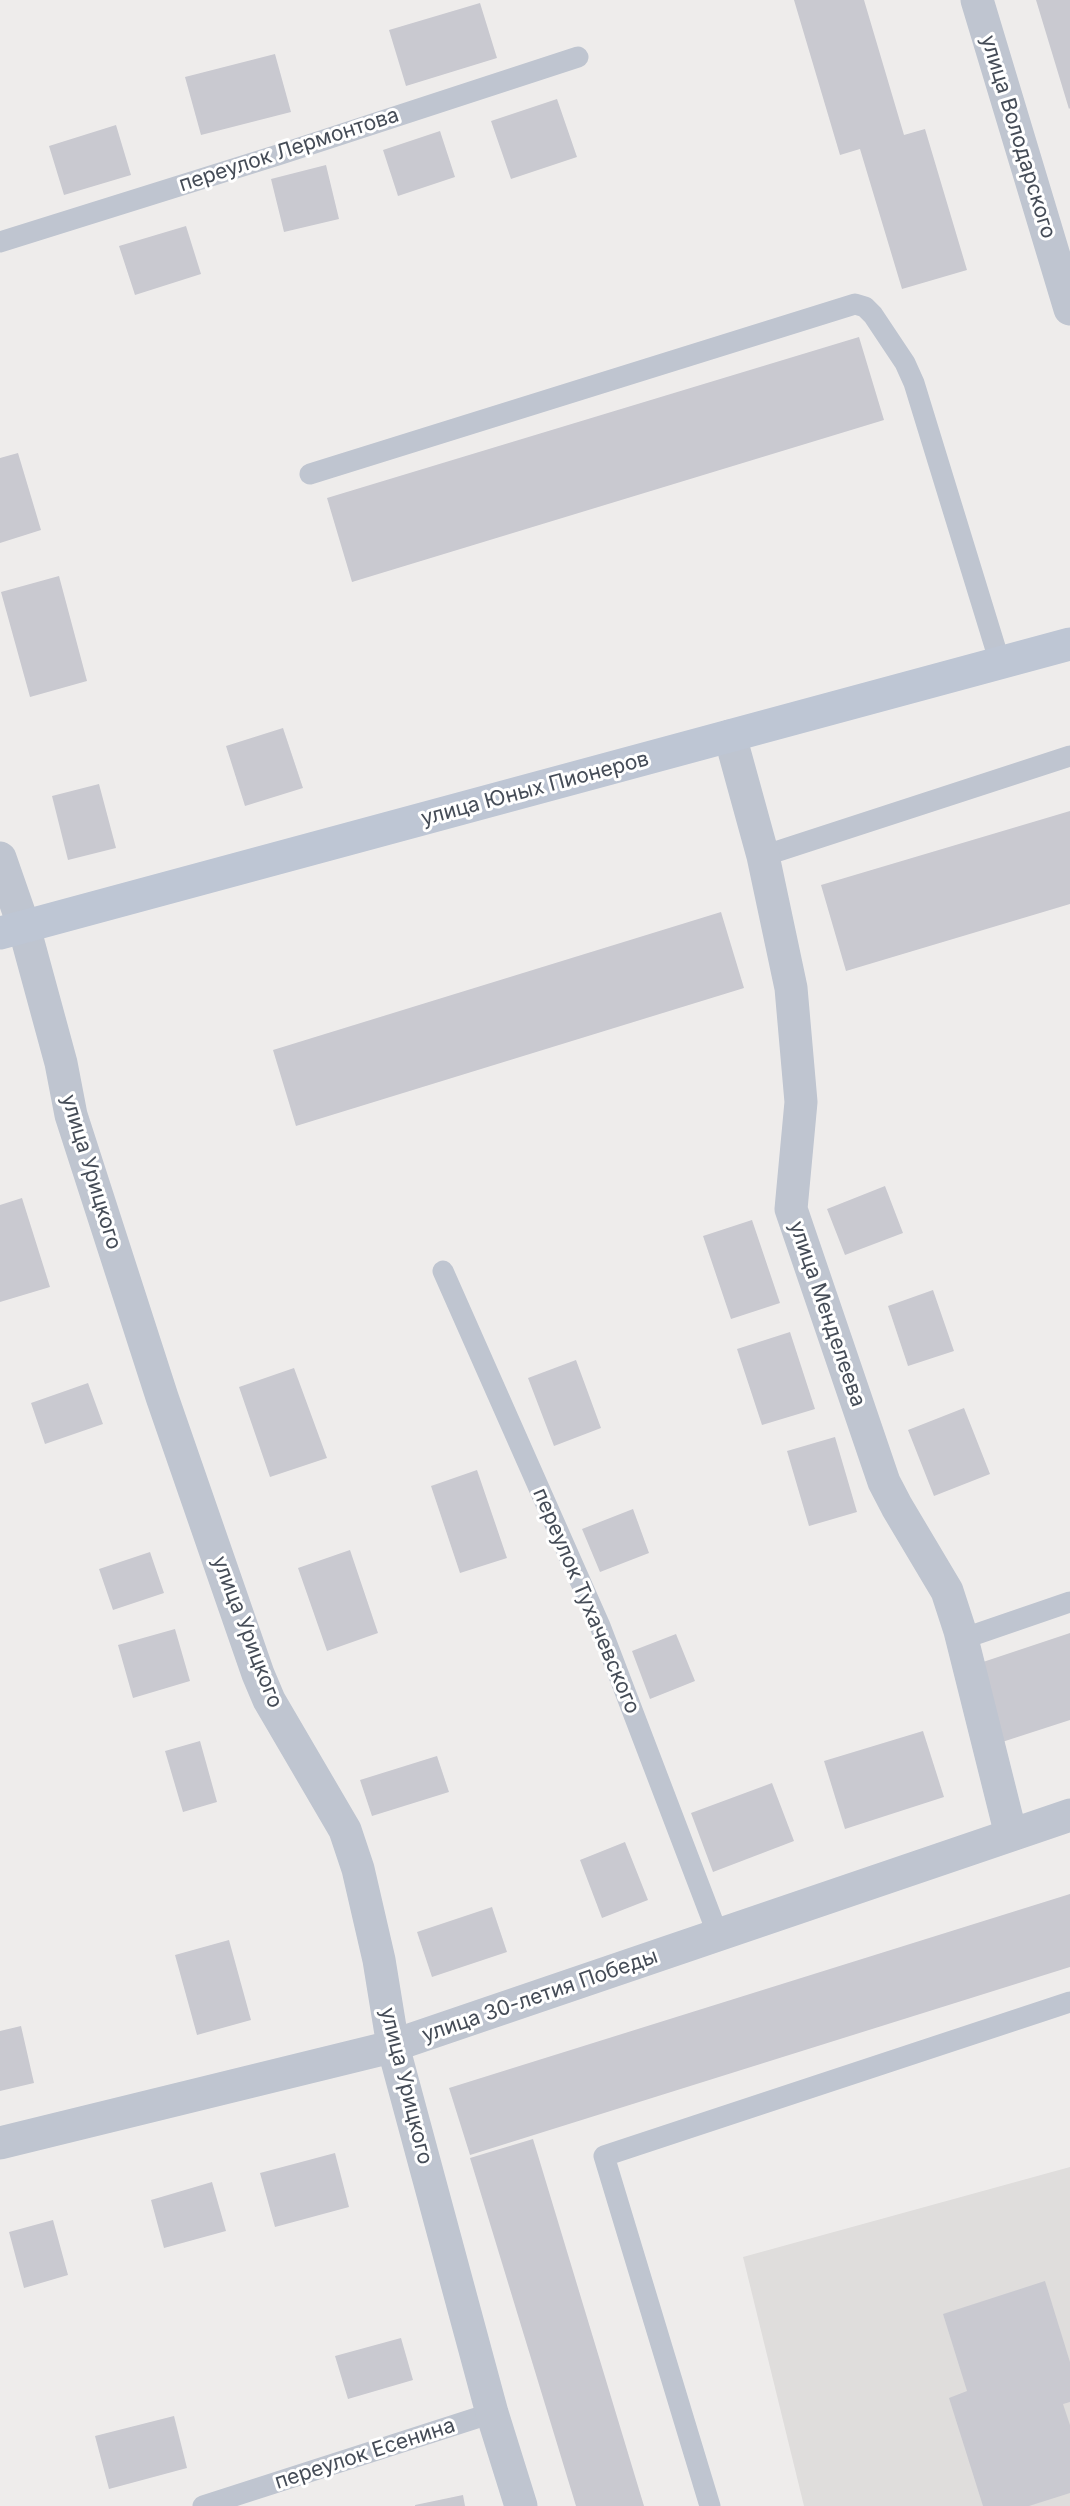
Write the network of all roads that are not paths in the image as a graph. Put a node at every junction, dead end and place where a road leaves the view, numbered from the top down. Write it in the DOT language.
graph roads {
  1 [pos="977,0"];
  2 [pos="578,57"];
  3 [pos="0,242"];
  4 [pos="1070,309"];
  5 [pos="310,474"];
  6 [pos="1070,644"];
  7 [pos="1000,663"];
  8 [pos="730,736"];
  9 [pos="1070,756"];
  10 [pos="763,856"];
  11 [pos="0,858"];
  12 [pos="12,930"];
  13 [pos="443,1271"];
  14 [pos="1070,1602"];
  15 [pos="962,1639"];
  16 [pos="1070,1815"];
  17 [pos="1011,1835"];
  18 [pos="718,1935"];
  19 [pos="1070,2002"];
  20 [pos="393,2046"];
  21 [pos="0,2144"];
  22 [pos="492,2413"];
  23 [pos="203,2506"];
  24 [pos="521,2506"];
  25 [pos="710,2506"];
  1 -- 4 [label="street, улица Володарского"];
  2 -- 3 [label="lane, переулок Лермонтова"];
  5 -- 7 [label="lane"];
  6 -- 7 [label="main road, улица Юных Пионеров"];
  7 -- 8 [label="main road, улица Юных Пионеров"];
  8 -- 10 [label="street, улица Менделеева"];
  8 -- 12 [label="main road, улица Юных Пионеров"];
  9 -- 10 [label="lane"];
  10 -- 15 [label="street, улица Менделеева"];
  11 -- 12 [label="street, улица Урицкого"];
  12 -- 20 [label="street, улица Урицкого"];
  13 -- 18 [label="lane, переулок Тухачевского"];
  14 -- 15 [label="lane"];
  15 -- 17 [label="street, улица Менделеева"];
  16 -- 17 [label="street, улица 30-летия Победы"];
  17 -- 18 [label="street, улица 30-летия Победы"];
  18 -- 20 [label="street, улица 30-летия Победы"];
  19 -- 25 [label="lane"];
  20 -- 21 [label="street, улица 30-летия Победы"];
  20 -- 22 [label="street, улица Урицкого"];
  22 -- 23 [label="lane, переулок Есенина"];
  22 -- 24 [label="street, улица Урицкого"];
}
